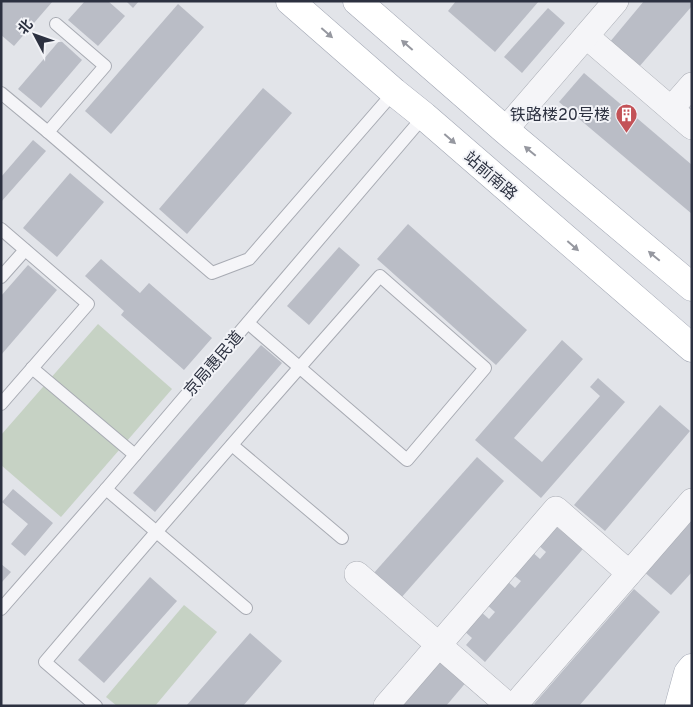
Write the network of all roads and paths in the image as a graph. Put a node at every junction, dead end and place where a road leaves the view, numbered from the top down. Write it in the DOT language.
graph roads {
  1 [pos="290,1"];
  2 [pos="357,1"];
  3 [pos="616,1"];
  4 [pos="56,24"];
  5 [pos="586,36"];
  6 [pos="692,85"];
  7 [pos="394,92"];
  8 [pos="1,93"];
  9 [pos="671,109"];
  10 [pos="424,116"];
  11 [pos="692,127"];
  12 [pos="505,130"];
  13 [pos="48,132"];
  14 [pos="1,229"];
  15 [pos="25,250"];
  16 [pos="1,277"];
  17 [pos="691,285"];
  18 [pos="248,323"];
  19 [pos="692,348"];
  20 [pos="300,366"];
  21 [pos="32,368"];
  22 [pos="1,404"];
  23 [pos="232,445"];
  24 [pos="135,454"];
  25 [pos="106,489"];
  26 [pos="692,501"];
  27 [pos="156,531"];
  28 [pos="342,538"];
  29 [pos="629,573"];
  30 [pos="357,574"];
  31 [pos="246,608"];
  32 [pos="1,609"];
  33 [pos="438,645"];
  34 [pos="692,668"];
  35 [pos="692,694"];
  36 [pos="96,706"];
  37 [pos="386,706"];
  38 [pos="509,706"];
  39 [pos="514,706"];
  40 [pos="680,706"];
  1 -- 7 [label="main road, 站前南路, one-way"];
  12 -- 2 [label="main road, one-way"];
  3 -- 5 [label="street"];
  4 -- 13 [label="lane"];
  5 -- 9 [label="street"];
  5 -- 12 [label="street"];
  6 -- 9 [label="street"];
  7 -- 10 [label="main road, 站前南路"];
  7 -- 13 [label="lane"];
  8 -- 13 [label="lane"];
  9 -- 11 [label="street"];
  10 -- 18 [label="lane, 京局惠民道"];
  10 -- 19 [label="main road, 站前南路, one-way"];
  17 -- 12 [label="main road, one-way"];
  14 -- 15 [label="lane"];
  15 -- 16 [label="lane"];
  15 -- 21 [label="lane"];
  18 -- 20 [label="lane"];
  18 -- 24 [label="lane, 京局惠民道"];
  20 -- 20 [label="lane"];
  20 -- 23 [label="lane"];
  21 -- 22 [label="lane"];
  21 -- 24 [label="lane"];
  23 -- 27 [label="lane"];
  23 -- 28 [label="lane"];
  24 -- 25 [label="lane, 京局惠民道"];
  25 -- 27 [label="lane"];
  25 -- 32 [label="lane, 京局惠民道"];
  26 -- 29 [label="street"];
  27 -- 31 [label="lane"];
  27 -- 36 [label="lane"];
  29 -- 33 [label="street"];
  29 -- 39 [label="street"];
  30 -- 33 [label="street"];
  33 -- 37 [label="street"];
  33 -- 38 [label="street"];
  34 -- 40 [label="main road"];
  35 -- 40 [label="main road"];
}
